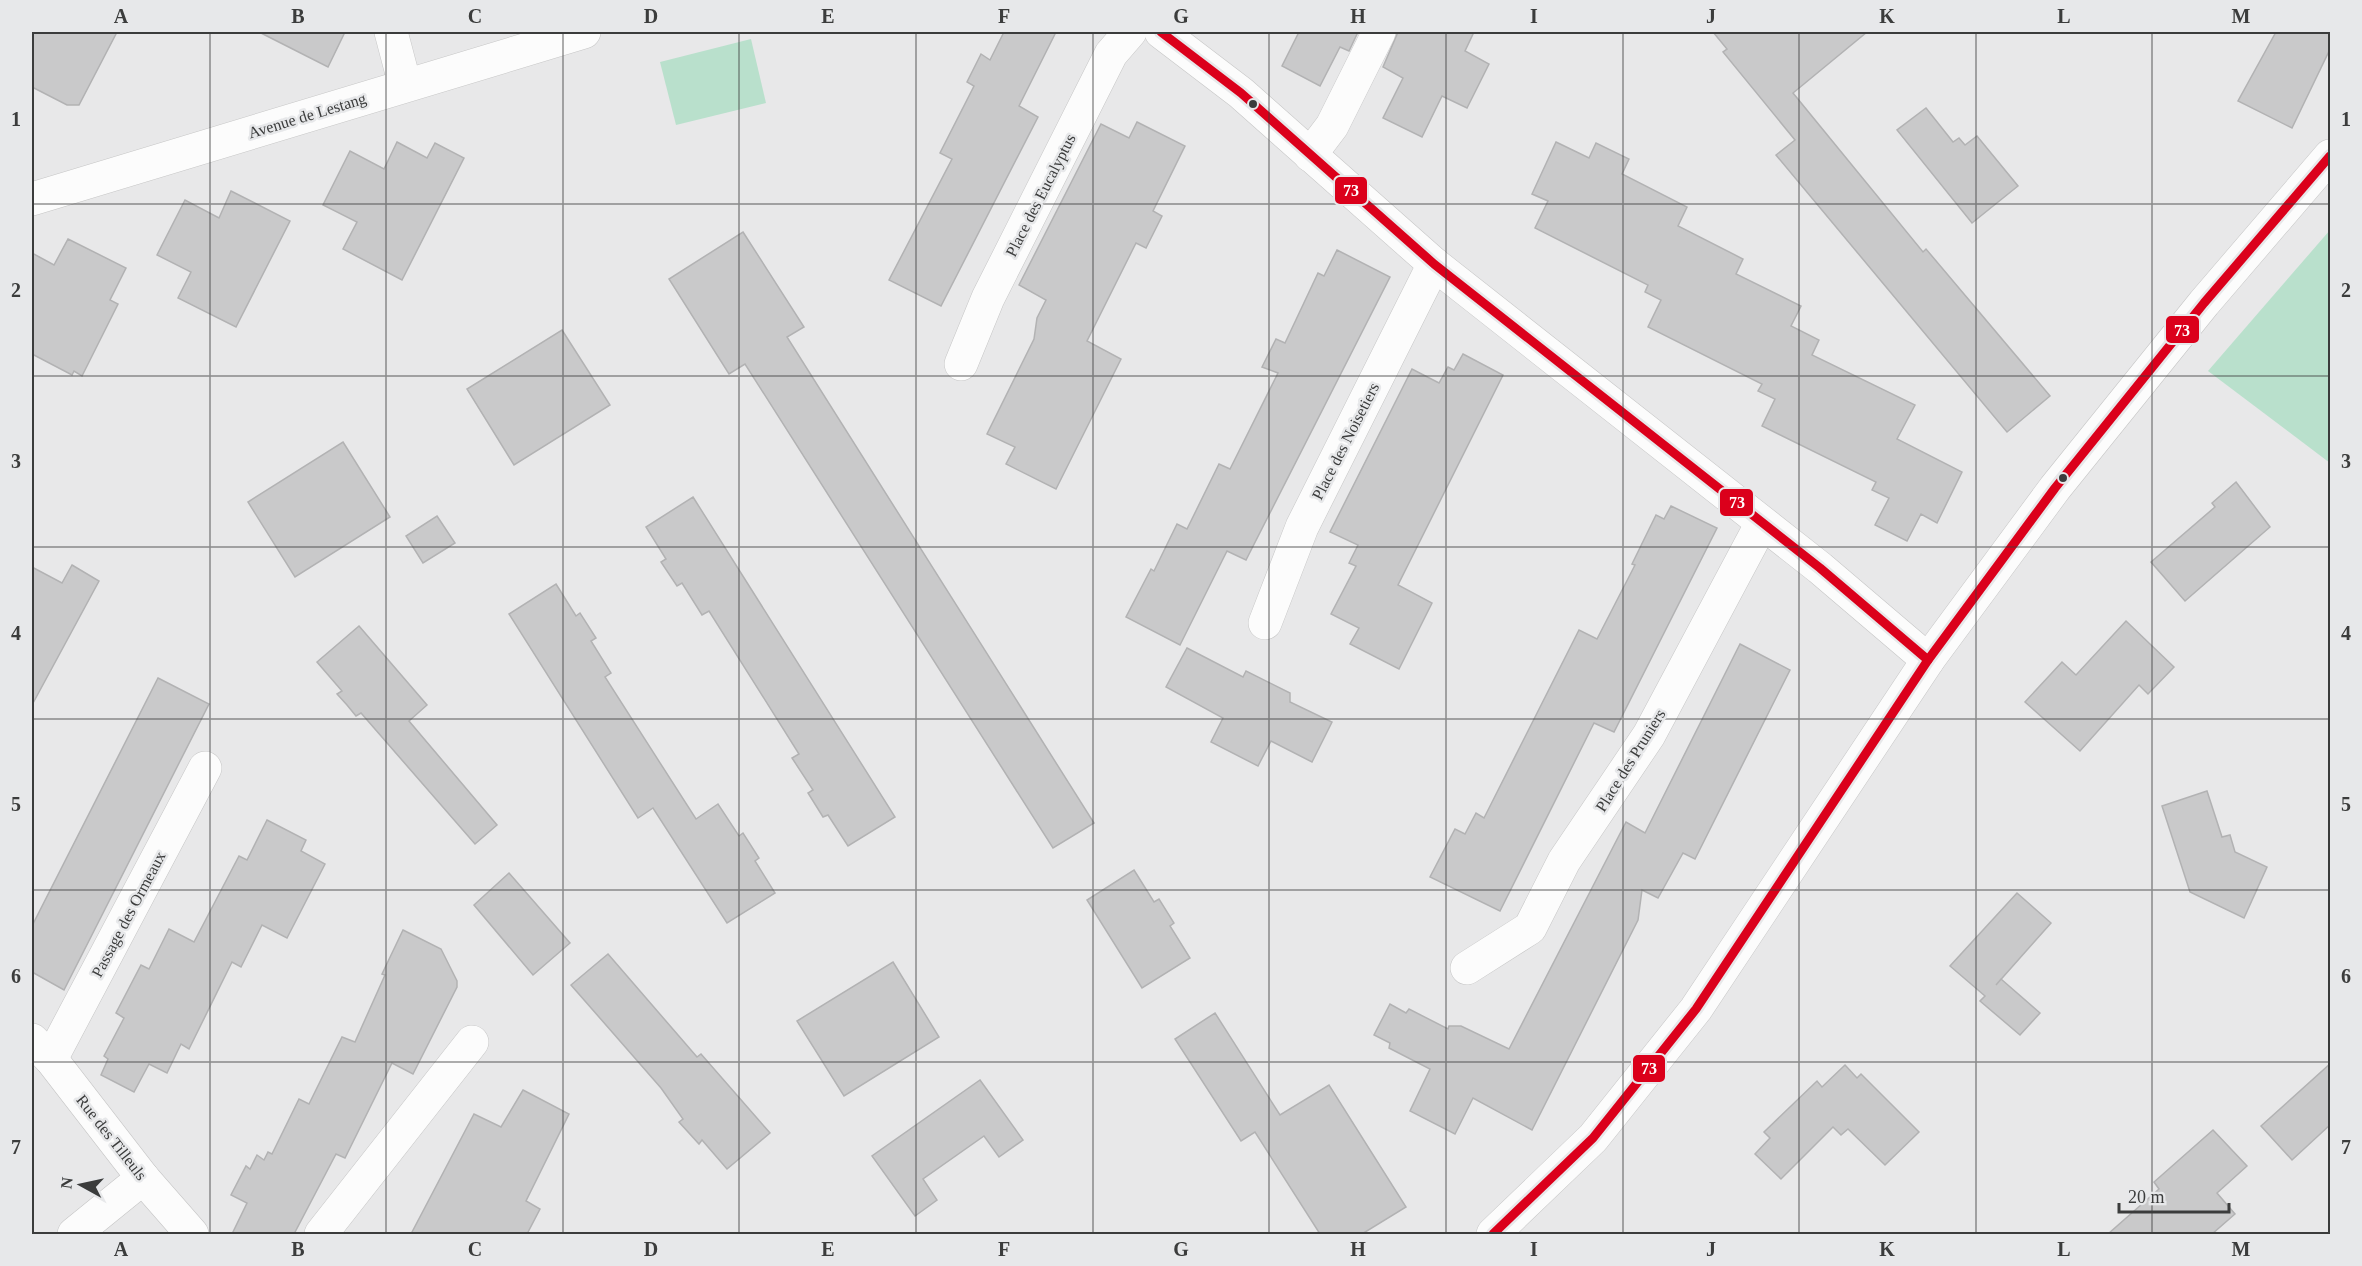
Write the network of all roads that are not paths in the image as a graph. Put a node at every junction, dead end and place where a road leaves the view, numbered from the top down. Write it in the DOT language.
graph roads {
  1 [pos="391,32"];
  2 [pos="584,32"];
  3 [pos="1130,32"];
  4 [pos="1161,32"];
  5 [pos="1379,32"];
  6 [pos="405,85"];
  7 [pos="1310,155"];
  8 [pos="2331,156"];
  9 [pos="32,199"];
  10 [pos="1434,264"];
  11 [pos="961,364"];
  12 [pos="1761,523"];
  13 [pos="1265,622"];
  14 [pos="1928,660"];
  15 [pos="205,768"];
  16 [pos="1467,968"];
  17 [pos="472,1042"];
  18 [pos="41,1049"];
  19 [pos="143,1178"];
  20 [pos="74,1234"];
  21 [pos="192,1234"];
  22 [pos="321,1234"];
  23 [pos="1493,1234"];
  1 -- 6 [label="street"];
  2 -- 6 [label="street, Avenue de Lestang"];
  3 -- 11 [label="street, Place des Eucalyptus"];
  4 -- 7 [label="street"];
  5 -- 7 [label="street"];
  6 -- 9 [label="street, Avenue de Lestang"];
  7 -- 10 [label="street"];
  8 -- 14 [label="street"];
  10 -- 12 [label="street"];
  10 -- 13 [label="street, Place des Noisetiers"];
  12 -- 14 [label="street"];
  12 -- 16 [label="street, Place des Pruniers"];
  14 -- 23 [label="street"];
  15 -- 18 [label="street, Passage des Ormeaux"];
  17 -- 22 [label="street"];
  18 -- 19 [label="street, Rue des Tilleuls"];
  19 -- 20 [label="street"];
  19 -- 21 [label="street, Rue des Tilleuls"];
}
